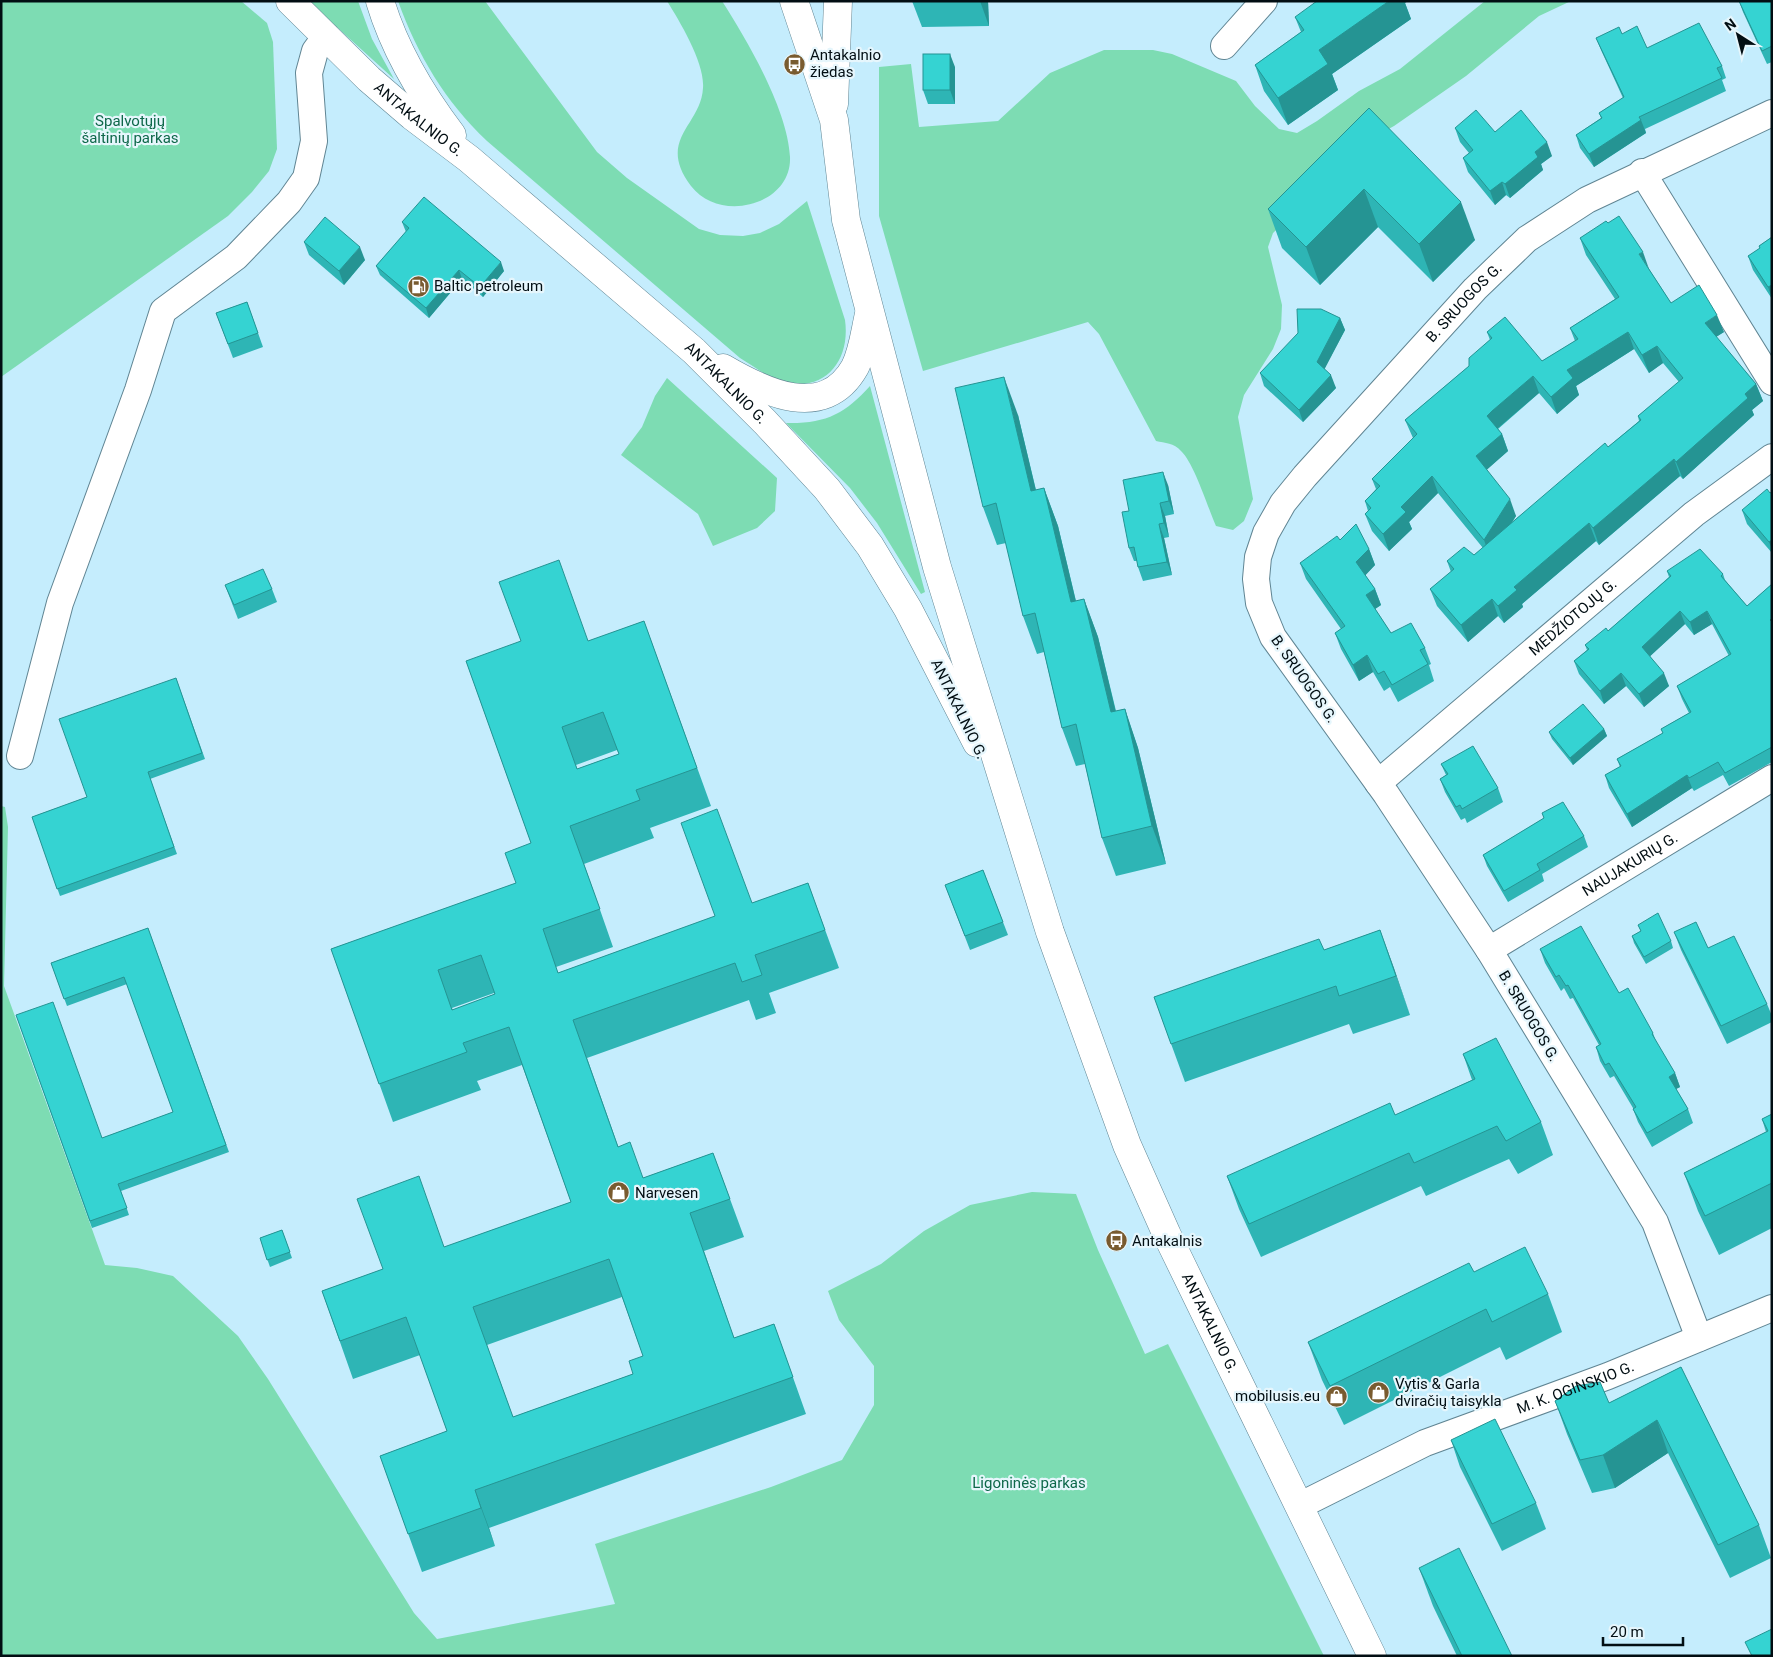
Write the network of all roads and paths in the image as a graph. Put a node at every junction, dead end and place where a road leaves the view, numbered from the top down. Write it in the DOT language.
graph roads {
  1 [pos="290,1"];
  2 [pos="380,1"];
  3 [pos="794,1"];
  4 [pos="838,1"];
  5 [pos="1264,1"];
  6 [pos="326,36"];
  7 [pos="1224,46"];
  8 [pos="1772,113"];
  9 [pos="834,120"];
  10 [pos="469,159"];
  11 [pos="1642,172"];
  12 [pos="870,308"];
  13 [pos="694,351"];
  14 [pos="1772,382"];
  15 [pos="1772,457"];
  16 [pos="20,756"];
  17 [pos="1772,778"];
  18 [pos="1378,783"];
  19 [pos="1029,869"];
  20 [pos="1489,950"];
  21 [pos="1772,1308"];
  22 [pos="1699,1338"];
  23 [pos="1299,1506"];
  24 [pos="1372,1656"];
  1 -- 6 [label="main road, ANTAKALNIO G."];
  2 -- 10 [label="main road"];
  3 -- 9 [label="main road, ANTAKALNIO G."];
  4 -- 9 [label="main road"];
  5 -- 7 [label="street"];
  6 -- 10 [label="main road, ANTAKALNIO G."];
  6 -- 16 [label="street"];
  8 -- 11 [label="street, B. SRUOGOS G."];
  9 -- 12 [label="main road, ANTAKALNIO G."];
  10 -- 13 [label="main road, ANTAKALNIO G."];
  11 -- 14 [label="street"];
  11 -- 18 [label="street, B. SRUOGOS G."];
  12 -- 13 [label="main road"];
  12 -- 19 [label="main road, ANTAKALNIO G."];
  13 -- 19 [label="main road, ANTAKALNIO G."];
  15 -- 18 [label="street, MEDŽIOTOJŲ G."];
  17 -- 20 [label="street, NAUJAKURIŲ G."];
  18 -- 20 [label="street, B. SRUOGOS G."];
  19 -- 23 [label="main road, ANTAKALNIO G."];
  20 -- 22 [label="street, B. SRUOGOS G."];
  21 -- 22 [label="street, M. K. OGINSKIO G."];
  22 -- 23 [label="street, M. K. OGINSKIO G."];
  23 -- 24 [label="main road, ANTAKALNIO G."];
}
